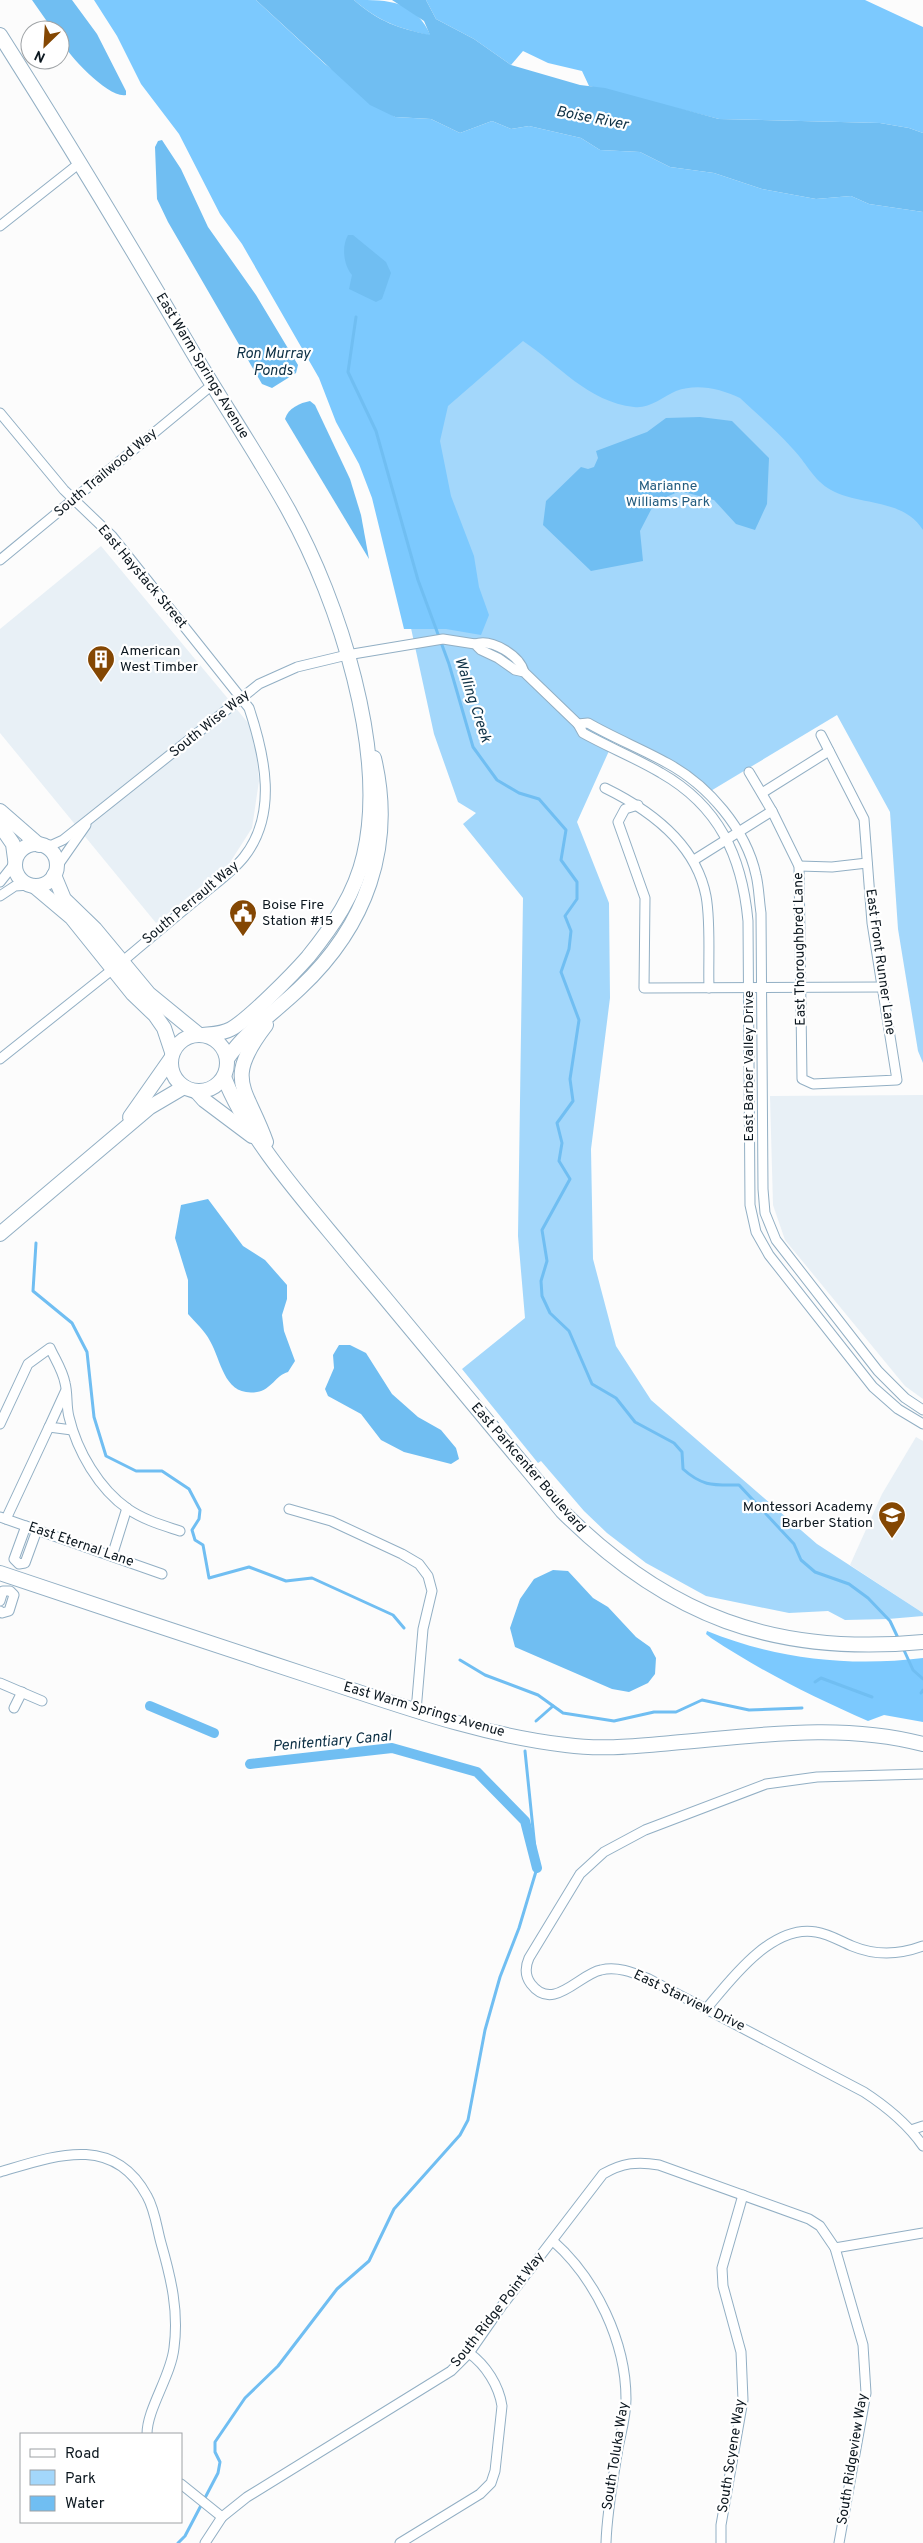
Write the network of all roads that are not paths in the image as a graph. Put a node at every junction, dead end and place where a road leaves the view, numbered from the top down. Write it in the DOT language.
graph roads {
  1 [pos="0,35"];
  2 [pos="81,162"];
  3 [pos="0,226"];
  4 [pos="212,385"];
  5 [pos="0,413"];
  6 [pos="73,500"];
  7 [pos="0,560"];
  8 [pos="347,655"];
  9 [pos="241,698"];
  10 [pos="362,716"];
  11 [pos="578,724"];
  12 [pos="821,735"];
  13 [pos="829,751"];
  14 [pos="749,772"];
  15 [pos="605,788"];
  16 [pos="762,792"];
  17 [pos="638,806"];
  18 [pos="0,811"];
  19 [pos="772,811"];
  20 [pos="88,822"];
  21 [pos="0,825"];
  22 [pos="738,832"];
  23 [pos="727,839"];
  24 [pos="39,845"];
  25 [pos="694,860"];
  26 [pos="15,861"];
  27 [pos="868,863"];
  28 [pos="799,866"];
  29 [pos="55,872"];
  30 [pos="0,882"];
  31 [pos="32,885"];
  32 [pos="0,896"];
  33 [pos="118,965"];
  34 [pos="800,987"];
  35 [pos="883,987"];
  36 [pos="709,988"];
  37 [pos="749,988"];
  38 [pos="762,988"];
  39 [pos="284,1002"];
  40 [pos="200,1034"];
  41 [pos="171,1056"];
  42 [pos="0,1059"];
  43 [pos="227,1059"];
  44 [pos="224,1077"];
  45 [pos="802,1079"];
  46 [pos="190,1089"];
  47 [pos="120,1132"];
  48 [pos="259,1140"];
  49 [pos="271,1156"];
  50 [pos="2,1230"];
  51 [pos="66,1389"];
  52 [pos="923,1410"];
  53 [pos="0,1424"];
  54 [pos="923,1424"];
  55 [pos="49,1427"];
  56 [pos="72,1430"];
  57 [pos="127,1508"];
  58 [pos="289,1509"];
  59 [pos="3,1518"];
  60 [pos="26,1526"];
  61 [pos="37,1530"];
  62 [pos="180,1531"];
  63 [pos="112,1556"];
  64 [pos="19,1564"];
  65 [pos="0,1574"];
  66 [pos="162,1574"];
  67 [pos="12,1585"];
  68 [pos="0,1601"];
  69 [pos="0,1614"];
  70 [pos="923,1642"];
  71 [pos="0,1683"];
  72 [pos="22,1692"];
  73 [pos="42,1701"];
  74 [pos="14,1708"];
  75 [pos="416,1711"];
  76 [pos="923,1744"];
  77 [pos="923,1774"];
  78 [pos="923,1946"];
  79 [pos="707,2008"];
  80 [pos="923,2126"];
  81 [pos="911,2130"];
  82 [pos="923,2146"];
  83 [pos="0,2172"];
  84 [pos="743,2195"];
  85 [pos="923,2233"];
  86 [pos="553,2241"];
  87 [pos="835,2248"];
  88 [pos="469,2353"];
  89 [pos="147,2433"];
  90 [pos="182,2485"];
  91 [pos="222,2517"];
  92 [pos="204,2543"];
  93 [pos="400,2543"];
  94 [pos="606,2543"];
  95 [pos="721,2543"];
  96 [pos="839,2543"];
  1 -- 2 [label="street, East Warm Springs Avenue"];
  2 -- 3 [label="street"];
  2 -- 4 [label="street, East Warm Springs Avenue"];
  4 -- 6 [label="street, South Trailwood Way"];
  4 -- 8 [label="street, East Warm Springs Avenue"];
  5 -- 6 [label="street, East Haystack Street"];
  6 -- 7 [label="street, South Trailwood Way"];
  6 -- 9 [label="street, East Haystack Street"];
  8 -- 9 [label="street, South Wise Way"];
  8 -- 10 [label="street, East Warm Springs Avenue"];
  8 -- 11 [label="street, East Barber Valley Drive"];
  9 -- 20 [label="street, South Wise Way"];
  9 -- 33 [label="street, South Perrault Way"];
  10 -- 39 [label="street, East Warm Springs Avenue"];
  10 -- 40 [label="street, East Warm Springs Avenue"];
  11 -- 22 [label="street, East Barber Valley Drive"];
  11 -- 23 [label="street, East Barber Valley Drive"];
  12 -- 13 [label="street, East Front Runner Lane"];
  13 -- 16 [label="street"];
  13 -- 27 [label="street, East Front Runner Lane"];
  14 -- 16 [label="street, East Thoroughbred Lane"];
  15 -- 17 [label="street"];
  16 -- 19 [label="street, East Thoroughbred Lane"];
  17 -- 25 [label="street"];
  17 -- 36 [label="street"];
  18 -- 24 [label="street"];
  19 -- 22 [label="street"];
  19 -- 28 [label="street, East Thoroughbred Lane"];
  20 -- 24 [label="street, South Wise Way"];
  20 -- 29 [label="street, South Wise Way"];
  21 -- 26 [label="street"];
  22 -- 23 [label="street"];
  22 -- 38 [label="street, East Barber Valley Drive"];
  23 -- 25 [label="street"];
  23 -- 37 [label="street, East Barber Valley Drive"];
  24 -- 26 [label="street"];
  24 -- 29 [label="street"];
  25 -- 36 [label="street"];
  26 -- 30 [label="street"];
  26 -- 31 [label="street"];
  27 -- 28 [label="street"];
  27 -- 35 [label="street, East Front Runner Lane"];
  28 -- 34 [label="street, East Thoroughbred Lane"];
  29 -- 31 [label="street"];
  29 -- 33 [label="street"];
  31 -- 32 [label="street"];
  31 -- 33 [label="street"];
  33 -- 40 [label="street"];
  33 -- 41 [label="street"];
  33 -- 42 [label="street, South Perrault Way"];
  34 -- 35 [label="street"];
  34 -- 38 [label="street"];
  34 -- 45 [label="street, East Thoroughbred Lane"];
  35 -- 45 [label="street, East Front Runner Lane"];
  36 -- 37 [label="street"];
  37 -- 38 [label="street"];
  37 -- 54 [label="street, East Barber Valley Drive"];
  38 -- 52 [label="street, East Barber Valley Drive"];
  39 -- 43 [label="street, East Warm Springs Avenue"];
  39 -- 49 [label="street"];
  40 -- 41 [label="street"];
  40 -- 43 [label="street"];
  41 -- 46 [label="street"];
  41 -- 47 [label="street"];
  43 -- 44 [label="street"];
  44 -- 46 [label="street"];
  44 -- 48 [label="street, East Parkcenter Boulevard"];
  46 -- 47 [label="street"];
  46 -- 48 [label="street, East Parkcenter Boulevard"];
  47 -- 50 [label="street"];
  48 -- 49 [label="street, East Parkcenter Boulevard"];
  49 -- 70 [label="street, East Parkcenter Boulevard"];
  51 -- 53 [label="street"];
  51 -- 55 [label="street"];
  51 -- 56 [label="street"];
  55 -- 56 [label="street"];
  55 -- 59 [label="street"];
  56 -- 57 [label="street"];
  57 -- 62 [label="street"];
  57 -- 63 [label="street"];
  58 -- 75 [label="street"];
  59 -- 60 [label="street, East Eternal Lane"];
  60 -- 61 [label="street, East Eternal Lane"];
  60 -- 64 [label="street"];
  61 -- 63 [label="street, East Eternal Lane"];
  61 -- 64 [label="street"];
  63 -- 66 [label="street, East Eternal Lane"];
  64 -- 67 [label="street"];
  65 -- 67 [label="street, East Warm Springs Avenue"];
  67 -- 68 [label="street"];
  67 -- 69 [label="street"];
  67 -- 75 [label="street, East Warm Springs Avenue"];
  71 -- 72 [label="street"];
  72 -- 73 [label="street"];
  72 -- 74 [label="street"];
  75 -- 76 [label="street, East Warm Springs Avenue"];
  77 -- 79 [label="street, East Starview Drive"];
  78 -- 79 [label="street"];
  79 -- 81 [label="street, East Starview Drive"];
  80 -- 81 [label="street"];
  81 -- 82 [label="street, East Starview Drive"];
  83 -- 89 [label="street"];
  84 -- 86 [label="street, South Ridge Point Way"];
  84 -- 87 [label="street, South Ridgeview Way"];
  84 -- 95 [label="street, South Scyene Way"];
  85 -- 87 [label="street"];
  86 -- 88 [label="street, South Ridge Point Way"];
  86 -- 94 [label="street, South Toluka Way"];
  87 -- 96 [label="street, South Ridgeview Way"];
  88 -- 91 [label="street, South Ridge Point Way"];
  88 -- 93 [label="street"];
  90 -- 91 [label="street"];
  91 -- 92 [label="street, South Ridge Point Way"];
}
